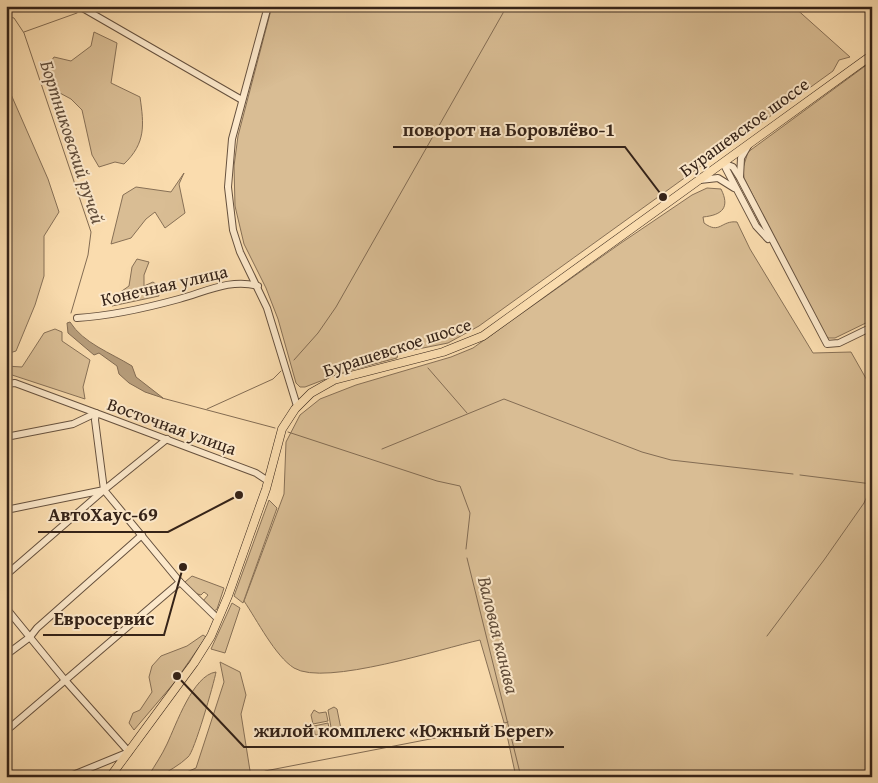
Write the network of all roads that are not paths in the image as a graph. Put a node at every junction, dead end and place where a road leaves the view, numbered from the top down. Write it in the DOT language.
graph roads {
  1 [pos="79,6"];
  2 [pos="268,6"];
  3 [pos="872,55"];
  4 [pos="242,100"];
  5 [pos="750,143"];
  6 [pos="723,162"];
  7 [pos="740,178"];
  8 [pos="697,181"];
  9 [pos="737,190"];
  10 [pos="774,245"];
  11 [pos="258,286"];
  12 [pos="77,318"];
  13 [pos="872,327"];
  14 [pos="6,384"];
  15 [pos="297,406"];
  16 [pos="96,413"];
  17 [pos="6,437"];
  18 [pos="167,439"];
  19 [pos="268,480"];
  20 [pos="104,490"];
  21 [pos="6,510"];
  22 [pos="142,535"];
  23 [pos="6,575"];
  24 [pos="180,582"];
  25 [pos="6,608"];
  26 [pos="218,619"];
  27 [pos="30,637"];
  28 [pos="6,655"];
  29 [pos="64,679"];
  30 [pos="6,731"];
  31 [pos="128,752"];
  32 [pos="68,777"];
  33 [pos="110,777"];
  1 -- 4 [label="street"];
  2 -- 4 [label="street"];
  3 -- 5 [label="main road, Бурашевское шоссе"];
  4 -- 11 [label="street"];
  5 -- 6 [label="main road, Бурашевское шоссе"];
  5 -- 7 [label="street"];
  6 -- 7 [label="street"];
  6 -- 8 [label="main road, Бурашевское шоссе"];
  6 -- 9 [label="street"];
  7 -- 10 [label="street"];
  8 -- 9 [label="street"];
  8 -- 15 [label="main road, Бурашевское шоссе"];
  9 -- 10 [label="street"];
  10 -- 13 [label="street"];
  11 -- 12 [label="street, Конечная улица"];
  11 -- 15 [label="street"];
  14 -- 16 [label="street"];
  15 -- 19 [label="main road, Бурашевское шоссе"];
  16 -- 17 [label="street, Восточная улица"];
  16 -- 18 [label="street, Восточная улица"];
  16 -- 20 [label="street"];
  18 -- 19 [label="street, Восточная улица"];
  18 -- 20 [label="street"];
  19 -- 26 [label="main road, Бурашевское шоссе"];
  20 -- 21 [label="street"];
  20 -- 22 [label="street"];
  20 -- 23 [label="street"];
  22 -- 24 [label="street"];
  22 -- 27 [label="street"];
  24 -- 26 [label="street"];
  24 -- 29 [label="street"];
  25 -- 27 [label="street"];
  26 -- 31 [label="main road, Бурашевское шоссе"];
  27 -- 28 [label="street"];
  27 -- 29 [label="street"];
  29 -- 30 [label="street"];
  29 -- 31 [label="street"];
  31 -- 32 [label="street"];
  31 -- 33 [label="main road, Бурашевское шоссе"];
}
